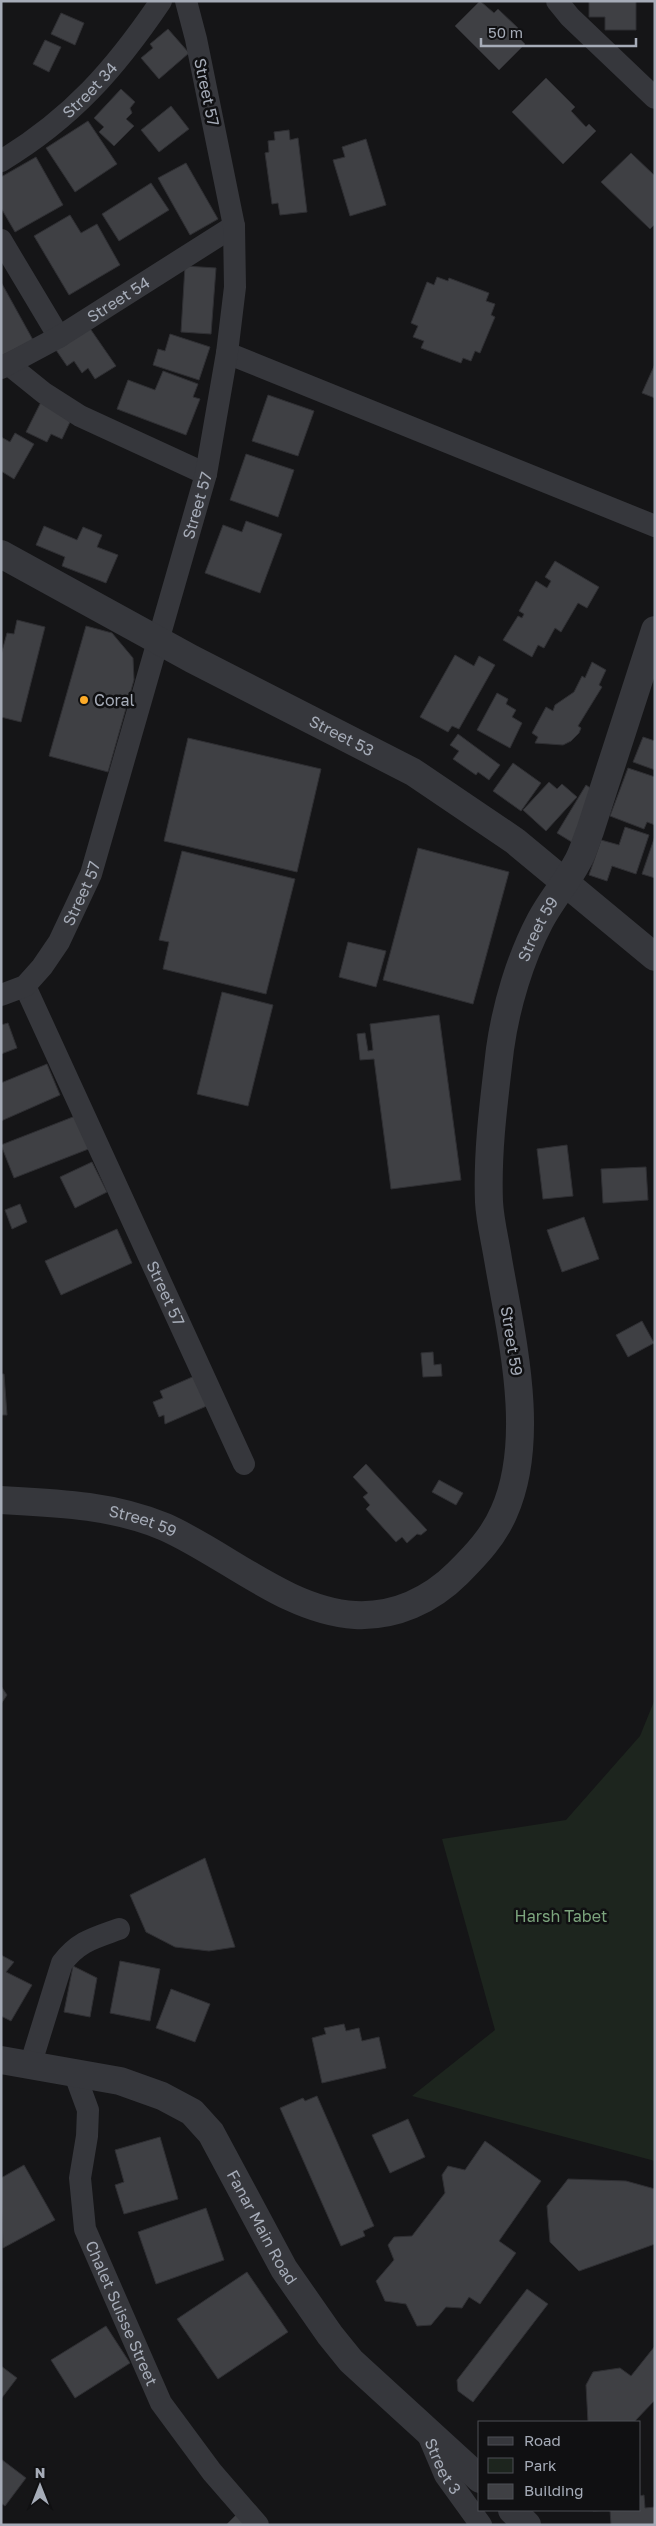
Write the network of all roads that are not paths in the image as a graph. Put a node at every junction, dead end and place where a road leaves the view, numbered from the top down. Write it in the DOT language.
graph roads {
  1 [pos="161,1"];
  2 [pos="186,1"];
  3 [pos="557,1"];
  4 [pos="655,98"];
  5 [pos="1,161"];
  6 [pos="234,226"];
  7 [pos="1,240"];
  8 [pos="58,337"];
  9 [pos="228,353"];
  10 [pos="5,366"];
  11 [pos="206,474"];
  12 [pos="655,526"];
  13 [pos="1,554"];
  14 [pos="655,630"];
  15 [pos="157,638"];
  16 [pos="565,882"];
  17 [pos="654,956"];
  18 [pos="25,986"];
  19 [pos="1,995"];
  20 [pos="244,1464"];
  21 [pos="1,1500"];
  22 [pos="119,1930"];
  23 [pos="1,2060"];
  24 [pos="30,2066"];
  25 [pos="74,2072"];
  26 [pos="426,2429"];
  27 [pos="478,2477"];
  28 [pos="513,2511"];
  29 [pos="258,2525"];
  30 [pos="481,2525"];
  31 [pos="527,2525"];
  1 -- 5 [label="street, Street 34"];
  2 -- 6 [label="street, Street 57"];
  3 -- 4 [label="street"];
  6 -- 8 [label="street, Street 54"];
  6 -- 9 [label="street, Street 57"];
  7 -- 8 [label="street"];
  8 -- 10 [label="street, Street 54"];
  9 -- 11 [label="street, Street 57"];
  9 -- 12 [label="street"];
  10 -- 11 [label="street"];
  11 -- 15 [label="street, Street 57"];
  13 -- 15 [label="street, Street 53"];
  14 -- 16 [label="street, Street 59"];
  15 -- 16 [label="street, Street 53"];
  15 -- 18 [label="street, Street 57"];
  16 -- 17 [label="street, Street 53"];
  16 -- 21 [label="street, Street 59"];
  18 -- 19 [label="street, Street 57"];
  18 -- 20 [label="street, Street 57"];
  22 -- 24 [label="street"];
  23 -- 24 [label="street, Fanar Main Road"];
  24 -- 25 [label="street, Fanar Main Road"];
  25 -- 26 [label="street, Fanar Main Road"];
  25 -- 29 [label="street, Chalet Suisse Street"];
  26 -- 27 [label="street, Fanar Main Road"];
  26 -- 30 [label="street, Street 3"];
  28 -- 31 [label="street"];
}
